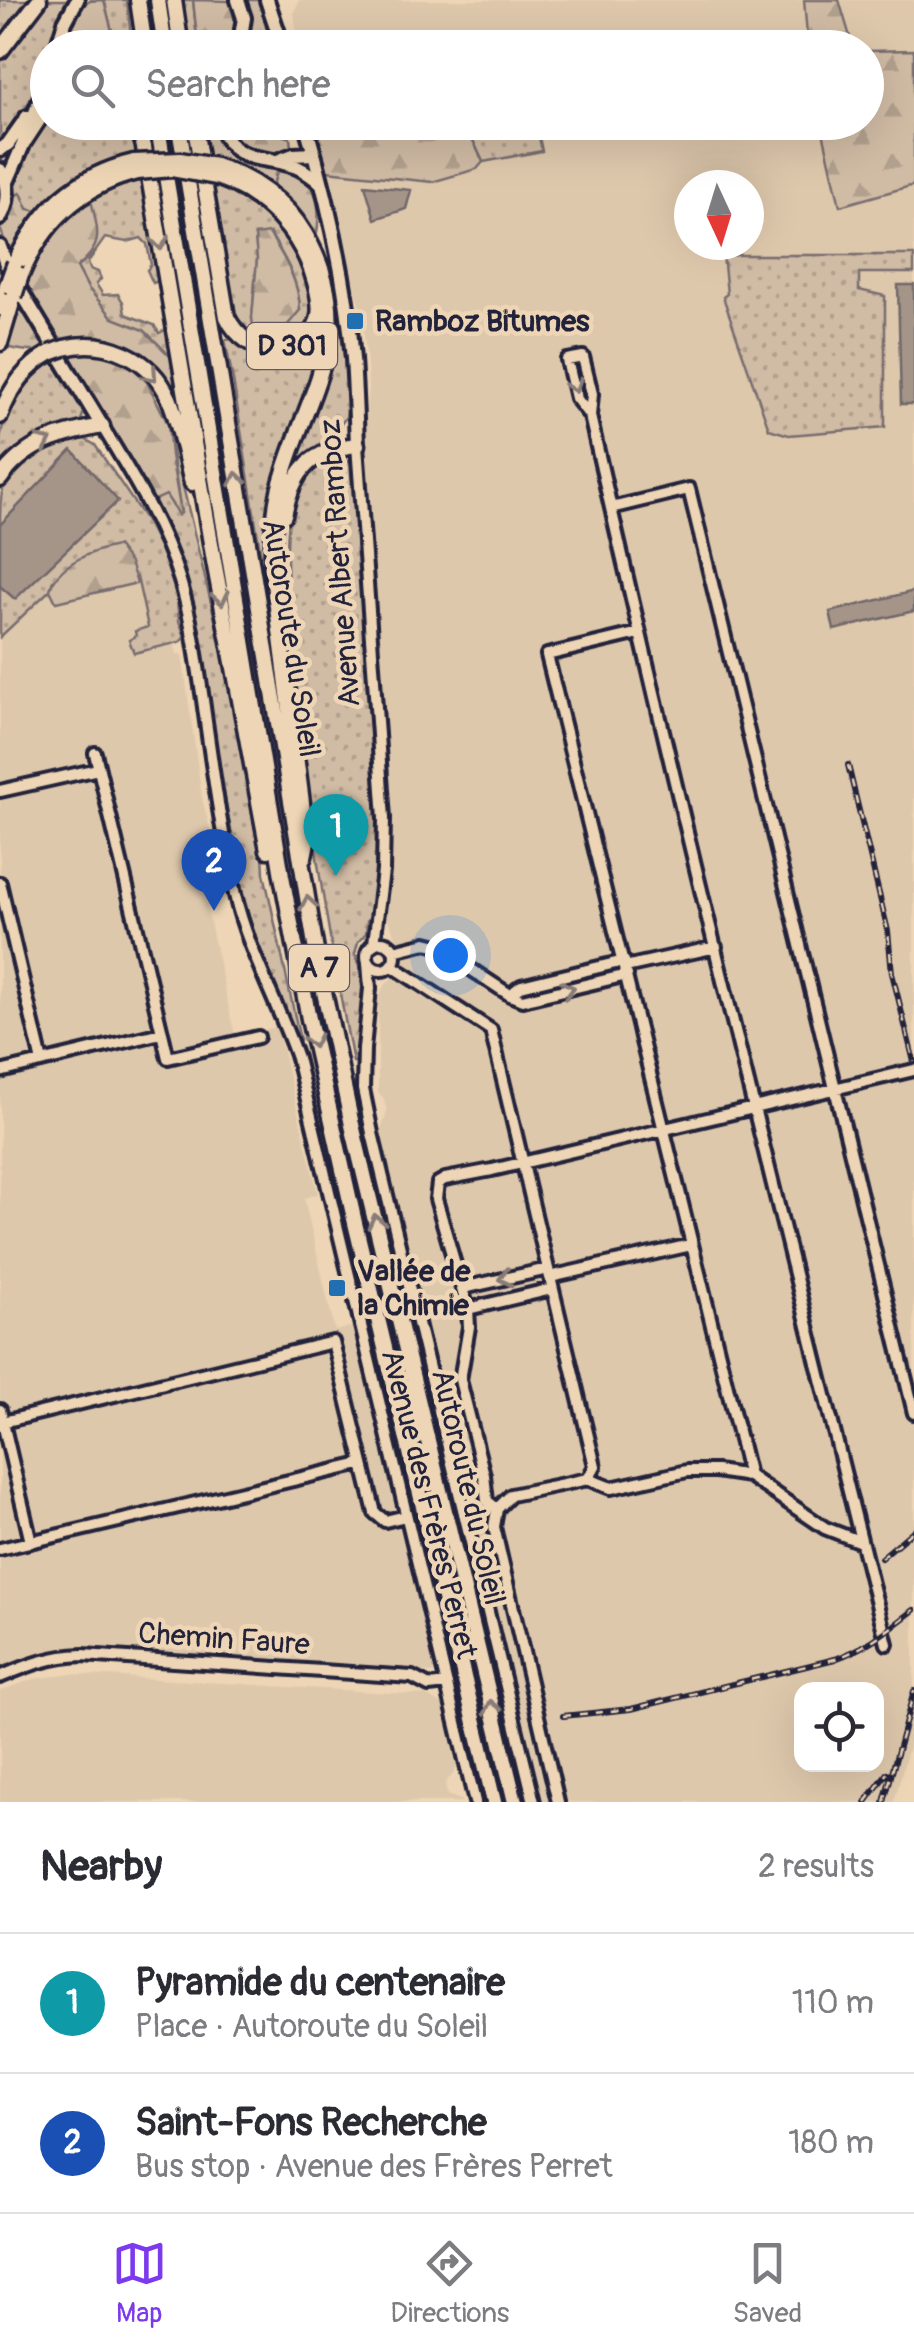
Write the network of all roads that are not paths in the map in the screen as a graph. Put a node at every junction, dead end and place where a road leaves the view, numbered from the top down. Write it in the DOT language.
graph roads {
  1 [pos="39,0"];
  2 [pos="77,0"];
  3 [pos="138,0"];
  4 [pos="158,0"];
  5 [pos="174,0"];
  6 [pos="238,0"];
  7 [pos="267,0"];
  8 [pos="63,30"];
  9 [pos="142,30"];
  10 [pos="163,30"];
  11 [pos="179,30"];
  12 [pos="243,30"];
  13 [pos="276,30"];
  14 [pos="0,51"];
  15 [pos="30,119"];
  16 [pos="30,129"];
  17 [pos="25,140"];
  18 [pos="142,140"];
  19 [pos="160,140"];
  20 [pos="181,140"];
  21 [pos="197,140"];
  22 [pos="228,140"];
  23 [pos="302,140"];
  24 [pos="310,140"];
  25 [pos="0,150"];
  26 [pos="315,158"];
  27 [pos="295,161"];
  28 [pos="216,172"];
  29 [pos="3,177"];
  30 [pos="322,184"];
  31 [pos="0,218"];
  32 [pos="0,247"];
  33 [pos="10,265"];
  34 [pos="10,291"];
  35 [pos="0,308"];
  36 [pos="0,343"];
  37 [pos="0,416"];
  38 [pos="590,416"];
  39 [pos="102,426"];
  40 [pos="358,445"];
  41 [pos="0,479"];
  42 [pos="611,508"];
  43 [pos="214,561"];
  44 [pos="639,634"];
  45 [pos="284,650"];
  46 [pos="94,753"];
  47 [pos="98,769"];
  48 [pos="0,791"];
  49 [pos="302,867"];
  50 [pos="282,876"];
  51 [pos="0,883"];
  52 [pos="379,943"];
  53 [pos="716,947"];
  54 [pos="394,951"];
  55 [pos="368,963"];
  56 [pos="626,967"];
  57 [pos="387,968"];
  58 [pos="370,988"];
  59 [pos="161,1033"];
  60 [pos="258,1037"];
  61 [pos="42,1062"];
  62 [pos="914,1070"];
  63 [pos="0,1072"];
  64 [pos="836,1088"];
  65 [pos="753,1108"];
  66 [pos="665,1129"];
  67 [pos="522,1162"];
  68 [pos="690,1244"];
  69 [pos="550,1278"];
  70 [pos="462,1288"];
  71 [pos="468,1309"];
  72 [pos="914,1414"];
  73 [pos="1,1416"];
  74 [pos="361,1464"];
  75 [pos="749,1476"];
  76 [pos="588,1479"];
  77 [pos="497,1509"];
  78 [pos="406,1516"];
  79 [pos="31,1542"];
  80 [pos="861,1542"];
  81 [pos="0,1549"];
  82 [pos="887,1644"];
  83 [pos="0,1677"];
  84 [pos="447,1684"];
  85 [pos="474,1802"];
  86 [pos="494,1802"];
  87 [pos="515,1802"];
  88 [pos="534,1802"];
  89 [pos="558,1802"];
  1 -- 14 [label="highway"];
  2 -- 8 [label="main road"];
  3 -- 9 [label="highway"];
  4 -- 10 [label="highway"];
  5 -- 11 [label="highway"];
  6 -- 12 [label="main road"];
  7 -- 13 [label="main road"];
  15 -- 25 [label="main road"];
  16 -- 17 [label="highway"];
  17 -- 29 [label="main road"];
  18 -- 43 [label="highway, one-way"];
  19 -- 50 [label="highway, Autoroute du Soleil / A 7"];
  49 -- 20 [label="highway, Autoroute du Soleil / A 7, one-way"];
  21 -- 28 [label="highway, D 301"];
  22 -- 27 [label="main road"];
  23 -- 27 [label="main road"];
  24 -- 26 [label="main road, Avenue Albert Ramboz"];
  26 -- 27 [label="main road"];
  26 -- 30 [label="main road, Avenue Albert Ramboz"];
  27 -- 30 [label="main road"];
  28 -- 33 [label="highway, D 301, bridge"];
  28 -- 45 [label="highway, D 301"];
  29 -- 31 [label="main road"];
  30 -- 40 [label="main road, Avenue Albert Ramboz"];
  32 -- 33 [label="main road, Avenue des Frères Perret"];
  33 -- 34 [label="highway, D 301, bridge"];
  33 -- 39 [label="main road, Avenue des Frères Perret"];
  34 -- 35 [label="highway, D 301"];
  34 -- 36 [label="highway, D 301"];
  37 -- 43 [label="highway, one-way"];
  38 -- 38 [label="street, one-way"];
  38 -- 42 [label="street"];
  41 -- 39 [label="highway, one-way"];
  39 -- 78 [label="street, Avenue des Frères Perret"];
  40 -- 45 [label="highway"];
  40 -- 52 [label="street, Avenue Albert Ramboz"];
  42 -- 44 [label="street"];
  42 -- 64 [label="street"];
  43 -- 50 [label="highway, one-way"];
  44 -- 53 [label="street"];
  44 -- 56 [label="street"];
  45 -- 49 [label="highway, D 301"];
  46 -- 47 [label="street"];
  47 -- 48 [label="street"];
  47 -- 59 [label="street"];
  87 -- 49 [label="highway, Autoroute du Soleil / A 7, one-way"];
  50 -- 86 [label="highway, Autoroute du Soleil / A 7, one-way"];
  51 -- 61 [label="street"];
  52 -- 54 [label="street"];
  52 -- 55 [label="street"];
  53 -- 56 [label="street"];
  53 -- 65 [label="street"];
  54 -- 56 [label="street"];
  54 -- 57 [label="street"];
  55 -- 57 [label="street"];
  55 -- 58 [label="street"];
  56 -- 66 [label="street"];
  57 -- 58 [label="street"];
  57 -- 67 [label="street"];
  58 -- 88 [label="street"];
  59 -- 60 [label="street"];
  59 -- 61 [label="street"];
  61 -- 63 [label="street"];
  62 -- 64 [label="street"];
  64 -- 65 [label="street"];
  64 -- 72 [label="street"];
  65 -- 66 [label="street"];
  65 -- 80 [label="street"];
  66 -- 67 [label="street"];
  66 -- 68 [label="street"];
  67 -- 69 [label="street"];
  67 -- 70 [label="street"];
  68 -- 69 [label="street"];
  68 -- 75 [label="street"];
  69 -- 70 [label="street, one-way"];
  69 -- 71 [label="street"];
  69 -- 76 [label="street"];
  70 -- 71 [label="street"];
  71 -- 77 [label="street"];
  73 -- 74 [label="street"];
  73 -- 79 [label="street"];
  74 -- 78 [label="street"];
  74 -- 79 [label="street"];
  75 -- 76 [label="street"];
  75 -- 80 [label="street"];
  76 -- 77 [label="street"];
  77 -- 89 [label="street"];
  78 -- 84 [label="street, Avenue des Frères Perret"];
  79 -- 81 [label="street"];
  80 -- 82 [label="street"];
  83 -- 84 [label="street, Chemin Faure"];
  84 -- 85 [label="street, Avenue des Frères Perret"];
}
